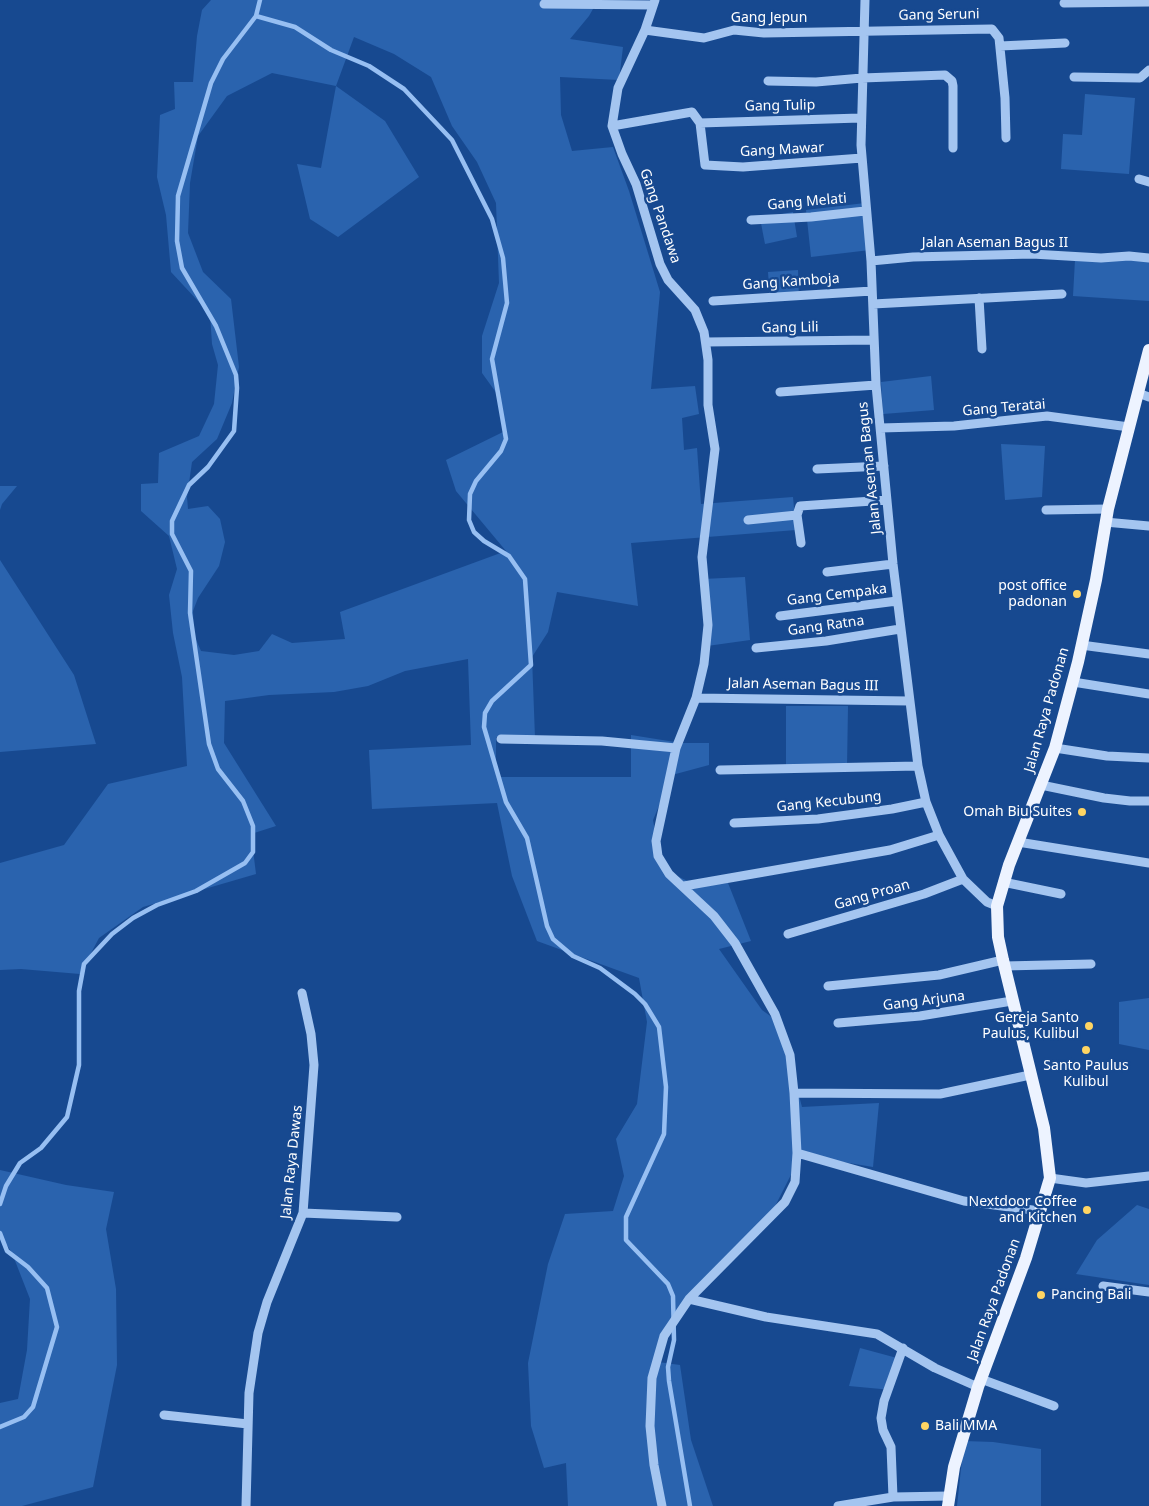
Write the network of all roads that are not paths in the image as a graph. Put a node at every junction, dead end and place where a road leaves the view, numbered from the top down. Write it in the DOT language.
graph roads {
  1 [pos="865,0"];
  2 [pos="1149,2"];
  3 [pos="654,3"];
  4 [pos="1064,3"];
  5 [pos="544,4"];
  6 [pos="645,30"];
  7 [pos="865,30"];
  8 [pos="1065,43"];
  9 [pos="1000,46"];
  10 [pos="1149,70"];
  11 [pos="1074,77"];
  12 [pos="862,78"];
  13 [pos="768,81"];
  14 [pos="860,118"];
  15 [pos="700,122"];
  16 [pos="612,126"];
  17 [pos="1006,138"];
  18 [pos="954,148"];
  19 [pos="862,158"];
  20 [pos="1139,179"];
  21 [pos="1149,182"];
  22 [pos="865,211"];
  23 [pos="751,220"];
  24 [pos="1149,258"];
  25 [pos="871,260"];
  26 [pos="872,291"];
  27 [pos="1062,294"];
  28 [pos="979,298"];
  29 [pos="712,301"];
  30 [pos="873,304"];
  31 [pos="874,340"];
  32 [pos="706,342"];
  33 [pos="982,349"];
  34 [pos="1149,350"];
  35 [pos="876,385"];
  36 [pos="780,392"];
  37 [pos="1144,395"];
  38 [pos="1129,427"];
  39 [pos="880,428"];
  40 [pos="884,466"];
  41 [pos="817,469"];
  42 [pos="887,500"];
  43 [pos="1108,509"];
  44 [pos="1046,510"];
  45 [pos="797,515"];
  46 [pos="748,520"];
  47 [pos="1105,522"];
  48 [pos="1149,526"];
  49 [pos="801,543"];
  50 [pos="893,564"];
  51 [pos="826,572"];
  52 [pos="897,601"];
  53 [pos="780,616"];
  54 [pos="900,628"];
  55 [pos="1081,645"];
  56 [pos="756,648"];
  57 [pos="1149,654"];
  58 [pos="1073,682"];
  59 [pos="1149,694"];
  60 [pos="696,698"];
  61 [pos="909,701"];
  62 [pos="501,739"];
  63 [pos="676,748"];
  64 [pos="1054,748"];
  65 [pos="1149,758"];
  66 [pos="918,766"];
  67 [pos="720,770"];
  68 [pos="1041,785"];
  69 [pos="1149,801"];
  70 [pos="926,802"];
  71 [pos="734,823"];
  72 [pos="939,835"];
  73 [pos="1018,842"];
  74 [pos="1149,863"];
  75 [pos="963,879"];
  76 [pos="1003,882"];
  77 [pos="684,886"];
  78 [pos="1061,894"];
  79 [pos="997,906"];
  80 [pos="788,934"];
  81 [pos="1003,963"];
  82 [pos="1091,964"];
  83 [pos="828,986"];
  84 [pos="302,993"];
  85 [pos="1012,1001"];
  86 [pos="838,1023"];
  87 [pos="1030,1075"];
  88 [pos="794,1093"];
  89 [pos="797,1153"];
  90 [pos="1149,1176"];
  91 [pos="1050,1178"];
  92 [pos="1040,1211"];
  93 [pos="303,1213"];
  94 [pos="397,1218"];
  95 [pos="1103,1286"];
  96 [pos="1149,1292"];
  97 [pos="689,1299"];
  98 [pos="903,1348"];
  99 [pos="980,1383"];
  100 [pos="1054,1406"];
  101 [pos="164,1415"];
  102 [pos="248,1424"];
  103 [pos="893,1496"];
  104 [pos="949,1501"];
  105 [pos="246,1506"];
  106 [pos="662,1506"];
  107 [pos="838,1506"];
  1 -- 7 [label="street, Jalan Aseman Bagus"];
  2 -- 4 [label="street"];
  3 -- 5 [label="street"];
  3 -- 6 [label="street, Gang Pandawa"];
  6 -- 7 [label="street, Gang Jepun"];
  6 -- 16 [label="street, Gang Pandawa"];
  7 -- 9 [label="street, Gang Seruni"];
  7 -- 12 [label="street, Jalan Aseman Bagus"];
  8 -- 9 [label="street"];
  9 -- 17 [label="street"];
  10 -- 11 [label="street"];
  12 -- 13 [label="street"];
  12 -- 14 [label="street, Jalan Aseman Bagus"];
  12 -- 18 [label="street"];
  14 -- 15 [label="street, Gang Tulip"];
  14 -- 19 [label="street, Jalan Aseman Bagus"];
  15 -- 16 [label="street"];
  15 -- 19 [label="street, Gang Mawar"];
  16 -- 32 [label="street, Gang Pandawa"];
  19 -- 22 [label="street, Jalan Aseman Bagus"];
  20 -- 21 [label="street"];
  22 -- 23 [label="street, Gang Melati"];
  22 -- 25 [label="street, Jalan Aseman Bagus"];
  24 -- 25 [label="street, Jalan Aseman Bagus II"];
  25 -- 26 [label="street, Jalan Aseman Bagus"];
  26 -- 29 [label="street, Gang Kamboja"];
  26 -- 30 [label="street, Jalan Aseman Bagus"];
  27 -- 28 [label="street"];
  28 -- 30 [label="street"];
  28 -- 33 [label="street"];
  30 -- 31 [label="street, Jalan Aseman Bagus"];
  31 -- 32 [label="street, Gang Lili"];
  31 -- 35 [label="street, Jalan Aseman Bagus"];
  32 -- 60 [label="street, Gang Pandawa"];
  34 -- 37 [label="main road, Jalan Raya Padonan"];
  35 -- 36 [label="street"];
  35 -- 39 [label="street, Jalan Aseman Bagus"];
  37 -- 38 [label="main road, Jalan Raya Padonan"];
  38 -- 39 [label="street, Gang Teratai"];
  38 -- 43 [label="main road, Jalan Raya Padonan"];
  39 -- 40 [label="street, Jalan Aseman Bagus"];
  40 -- 41 [label="street"];
  40 -- 42 [label="street, Jalan Aseman Bagus"];
  42 -- 45 [label="street"];
  42 -- 50 [label="street, Jalan Aseman Bagus"];
  43 -- 44 [label="street"];
  43 -- 47 [label="main road, Jalan Raya Padonan"];
  45 -- 46 [label="street"];
  45 -- 49 [label="street"];
  47 -- 48 [label="street"];
  47 -- 55 [label="main road, Jalan Raya Padonan"];
  50 -- 51 [label="street"];
  50 -- 52 [label="street, Jalan Aseman Bagus"];
  52 -- 53 [label="street, Gang Cempaka"];
  52 -- 54 [label="street, Jalan Aseman Bagus"];
  54 -- 56 [label="street, Gang Ratna"];
  54 -- 61 [label="street, Jalan Aseman Bagus"];
  55 -- 57 [label="street"];
  55 -- 58 [label="main road, Jalan Raya Padonan"];
  58 -- 59 [label="street"];
  58 -- 64 [label="main road, Jalan Raya Padonan"];
  60 -- 61 [label="street, Jalan Aseman Bagus III"];
  60 -- 63 [label="street, Gang Pandawa"];
  61 -- 66 [label="street, Jalan Aseman Bagus"];
  62 -- 63 [label="street"];
  63 -- 77 [label="street, Gang Pandawa"];
  64 -- 65 [label="street"];
  64 -- 68 [label="main road, Jalan Raya Padonan"];
  66 -- 67 [label="street"];
  66 -- 70 [label="street, Jalan Aseman Bagus"];
  68 -- 69 [label="street"];
  68 -- 73 [label="main road, Jalan Raya Padonan"];
  70 -- 71 [label="street, Gang Kecubung"];
  70 -- 72 [label="street, Jalan Aseman Bagus"];
  72 -- 75 [label="street, Jalan Aseman Bagus"];
  72 -- 77 [label="street"];
  73 -- 74 [label="street"];
  73 -- 76 [label="main road, Jalan Raya Padonan"];
  75 -- 79 [label="street, Jalan Aseman Bagus"];
  75 -- 80 [label="street, Gang Proan"];
  76 -- 78 [label="street"];
  76 -- 79 [label="main road, Jalan Raya Padonan"];
  77 -- 88 [label="street, Gang Pandawa"];
  79 -- 81 [label="main road, Jalan Raya Padonan"];
  81 -- 82 [label="street"];
  81 -- 83 [label="street"];
  81 -- 85 [label="main road, Jalan Raya Padonan"];
  84 -- 93 [label="street, Jalan Raya Dawas"];
  85 -- 86 [label="street, Gang Arjuna"];
  85 -- 87 [label="main road, Jalan Raya Padonan"];
  87 -- 88 [label="street"];
  87 -- 91 [label="main road, Jalan Raya Padonan"];
  88 -- 89 [label="street, Gang Pandawa"];
  89 -- 92 [label="street"];
  89 -- 97 [label="street, Gang Pandawa"];
  90 -- 91 [label="street"];
  91 -- 92 [label="main road, Jalan Raya Padonan"];
  92 -- 99 [label="main road, Jalan Raya Padonan"];
  93 -- 94 [label="street"];
  93 -- 102 [label="street, Jalan Raya Dawas"];
  95 -- 96 [label="street"];
  97 -- 98 [label="street"];
  97 -- 106 [label="street, Gang Pandawa"];
  98 -- 99 [label="street"];
  98 -- 103 [label="street"];
  99 -- 100 [label="street"];
  99 -- 104 [label="main road, Jalan Raya Padonan"];
  101 -- 102 [label="street"];
  102 -- 105 [label="street, Jalan Raya Dawas"];
  103 -- 104 [label="street"];
  103 -- 107 [label="street"];
}
